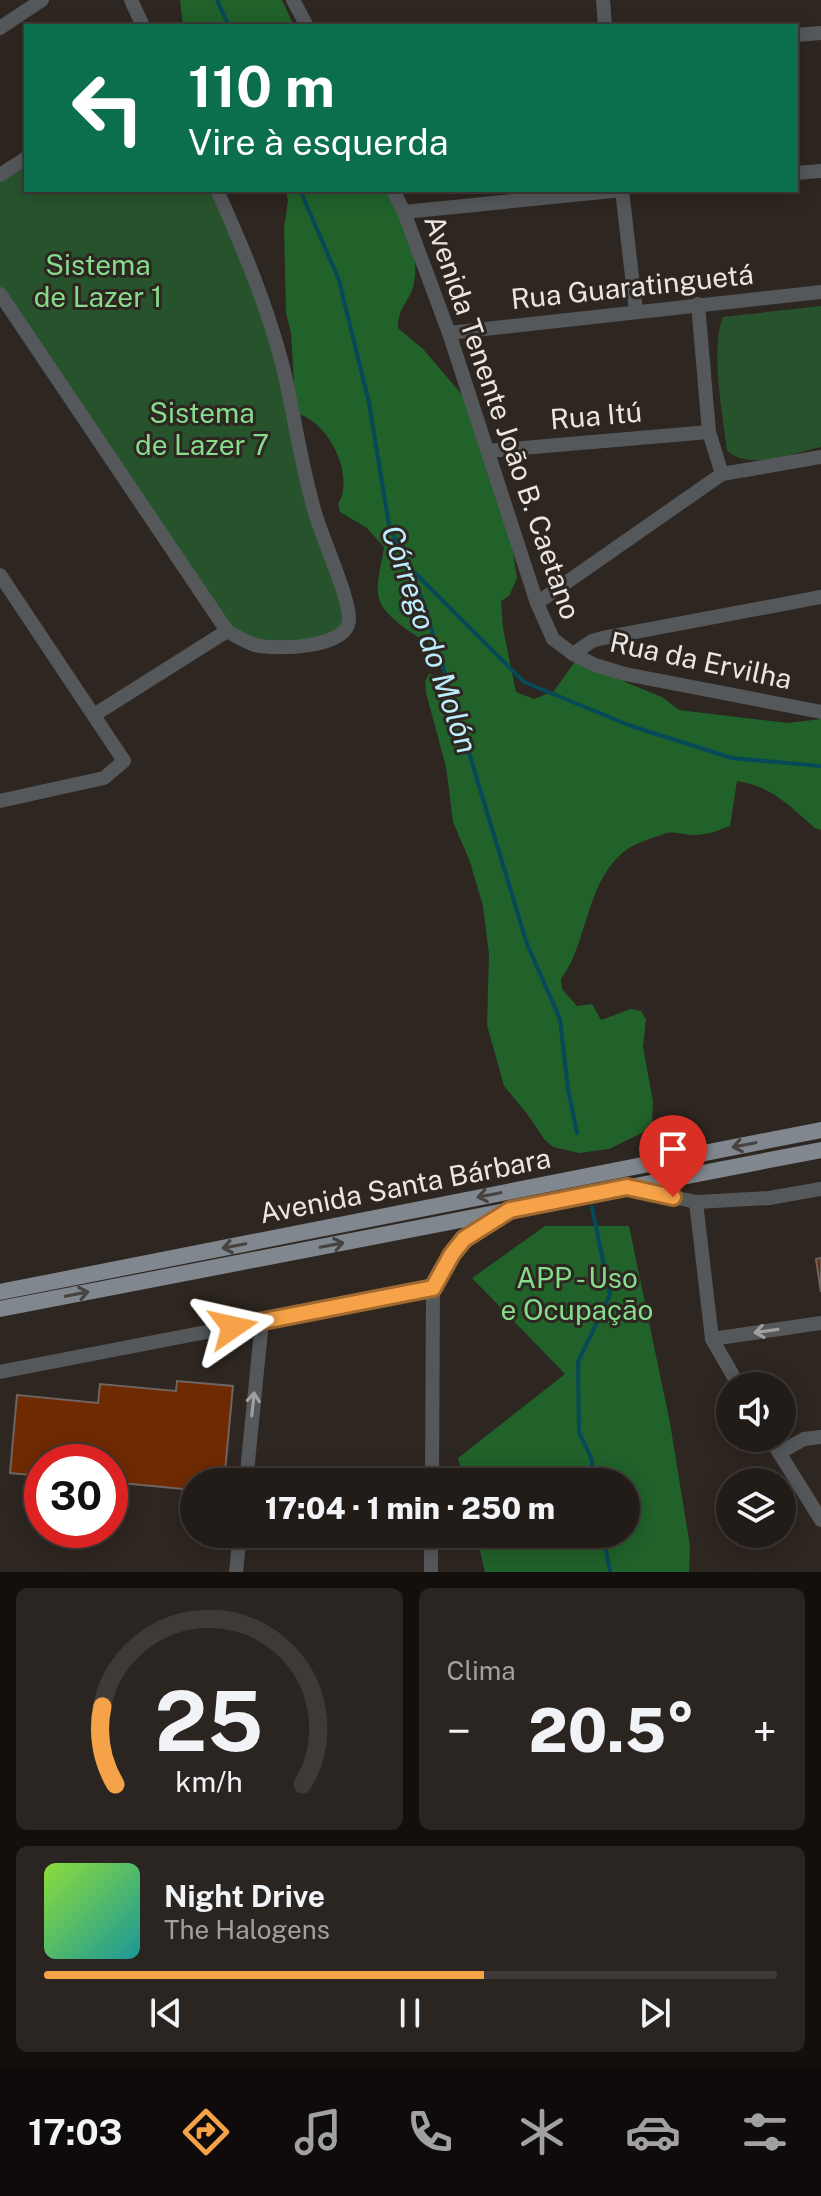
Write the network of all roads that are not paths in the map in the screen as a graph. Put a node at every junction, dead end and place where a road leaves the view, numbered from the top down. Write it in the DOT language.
graph roads {
  1 [pos="42,0"];
  2 [pos="131,0"];
  3 [pos="293,0"];
  4 [pos="603,0"];
  5 [pos="142,24"];
  6 [pos="306,24"];
  7 [pos="605,24"];
  8 [pos="0,28"];
  9 [pos="821,33"];
  10 [pos="798,35"];
  11 [pos="24,159"];
  12 [pos="821,171"];
  13 [pos="798,173"];
  14 [pos="0,175"];
  15 [pos="218,192"];
  16 [pos="394,192"];
  17 [pos="603,192"];
  18 [pos="623,192"];
  19 [pos="404,212"];
  20 [pos="821,292"];
  21 [pos="0,294"];
  22 [pos="698,304"];
  23 [pos="636,311"];
  24 [pos="449,333"];
  25 [pos="709,432"];
  26 [pos="488,451"];
  27 [pos="821,457"];
  28 [pos="722,474"];
  29 [pos="0,575"];
  30 [pos="821,597"];
  31 [pos="537,603"];
  32 [pos="227,631"];
  33 [pos="573,654"];
  34 [pos="821,712"];
  35 [pos="94,715"];
  36 [pos="0,801"];
  37 [pos="821,1130"];
  38 [pos="821,1150"];
  39 [pos="627,1187"];
  40 [pos="821,1189"];
  41 [pos="696,1202"];
  42 [pos="510,1210"];
  43 [pos="433,1288"];
  44 [pos="0,1292"];
  45 [pos="0,1309"];
  46 [pos="262,1321"];
  47 [pos="821,1323"];
  48 [pos="712,1339"];
  49 [pos="0,1372"];
  50 [pos="731,1372"];
  51 [pos="821,1437"];
  52 [pos="779,1453"];
  53 [pos="247,1468"];
  54 [pos="432,1468"];
  55 [pos="821,1520"];
  56 [pos="239,1548"];
  57 [pos="431,1548"];
  58 [pos="236,1572"];
  59 [pos="431,1572"];
  1 -- 8 [label="street"];
  2 -- 5 [label="street"];
  3 -- 6 [label="street"];
  4 -- 7 [label="street"];
  9 -- 10 [label="street"];
  11 -- 14 [label="street"];
  12 -- 13 [label="street"];
  15 -- 32 [label="street"];
  16 -- 19 [label="street, Avenida Tenente João B. Caetano"];
  17 -- 19 [label="street"];
  18 -- 23 [label="street"];
  19 -- 24 [label="street, Avenida Tenente João B. Caetano"];
  20 -- 22 [label="street, Rua Guaratinguetá"];
  21 -- 32 [label="street"];
  22 -- 23 [label="street, Rua Guaratinguetá"];
  22 -- 25 [label="street"];
  23 -- 24 [label="street, Rua Guaratinguetá"];
  24 -- 26 [label="street, Avenida Tenente João B. Caetano"];
  25 -- 26 [label="street, Rua Itú"];
  25 -- 28 [label="street"];
  26 -- 31 [label="street, Avenida Tenente João B. Caetano"];
  27 -- 28 [label="street"];
  28 -- 31 [label="street"];
  29 -- 35 [label="street"];
  30 -- 33 [label="street"];
  31 -- 33 [label="street, Avenida Tenente João B. Caetano"];
  32 -- 35 [label="street"];
  33 -- 34 [label="street, Rua da Ervilha"];
  35 -- 36 [label="street"];
  37 -- 44 [label="main road, Avenida Santa Bárbara, one-way"];
  38 -- 39 [label="main road, Avenida Santa Bárbara"];
  39 -- 41 [label="street"];
  39 -- 42 [label="main road, Avenida Santa Bárbara"];
  40 -- 41 [label="street"];
  41 -- 48 [label="street"];
  42 -- 43 [label="main road"];
  45 -- 42 [label="main road, Avenida Santa Bárbara, one-way"];
  43 -- 46 [label="street"];
  43 -- 54 [label="street"];
  46 -- 49 [label="street"];
  53 -- 46 [label="street, one-way"];
  47 -- 48 [label="street, one-way"];
  48 -- 50 [label="street"];
  51 -- 52 [label="street"];
  52 -- 55 [label="street"];
  56 -- 58 [label="street"];
  57 -- 59 [label="street"];
}
